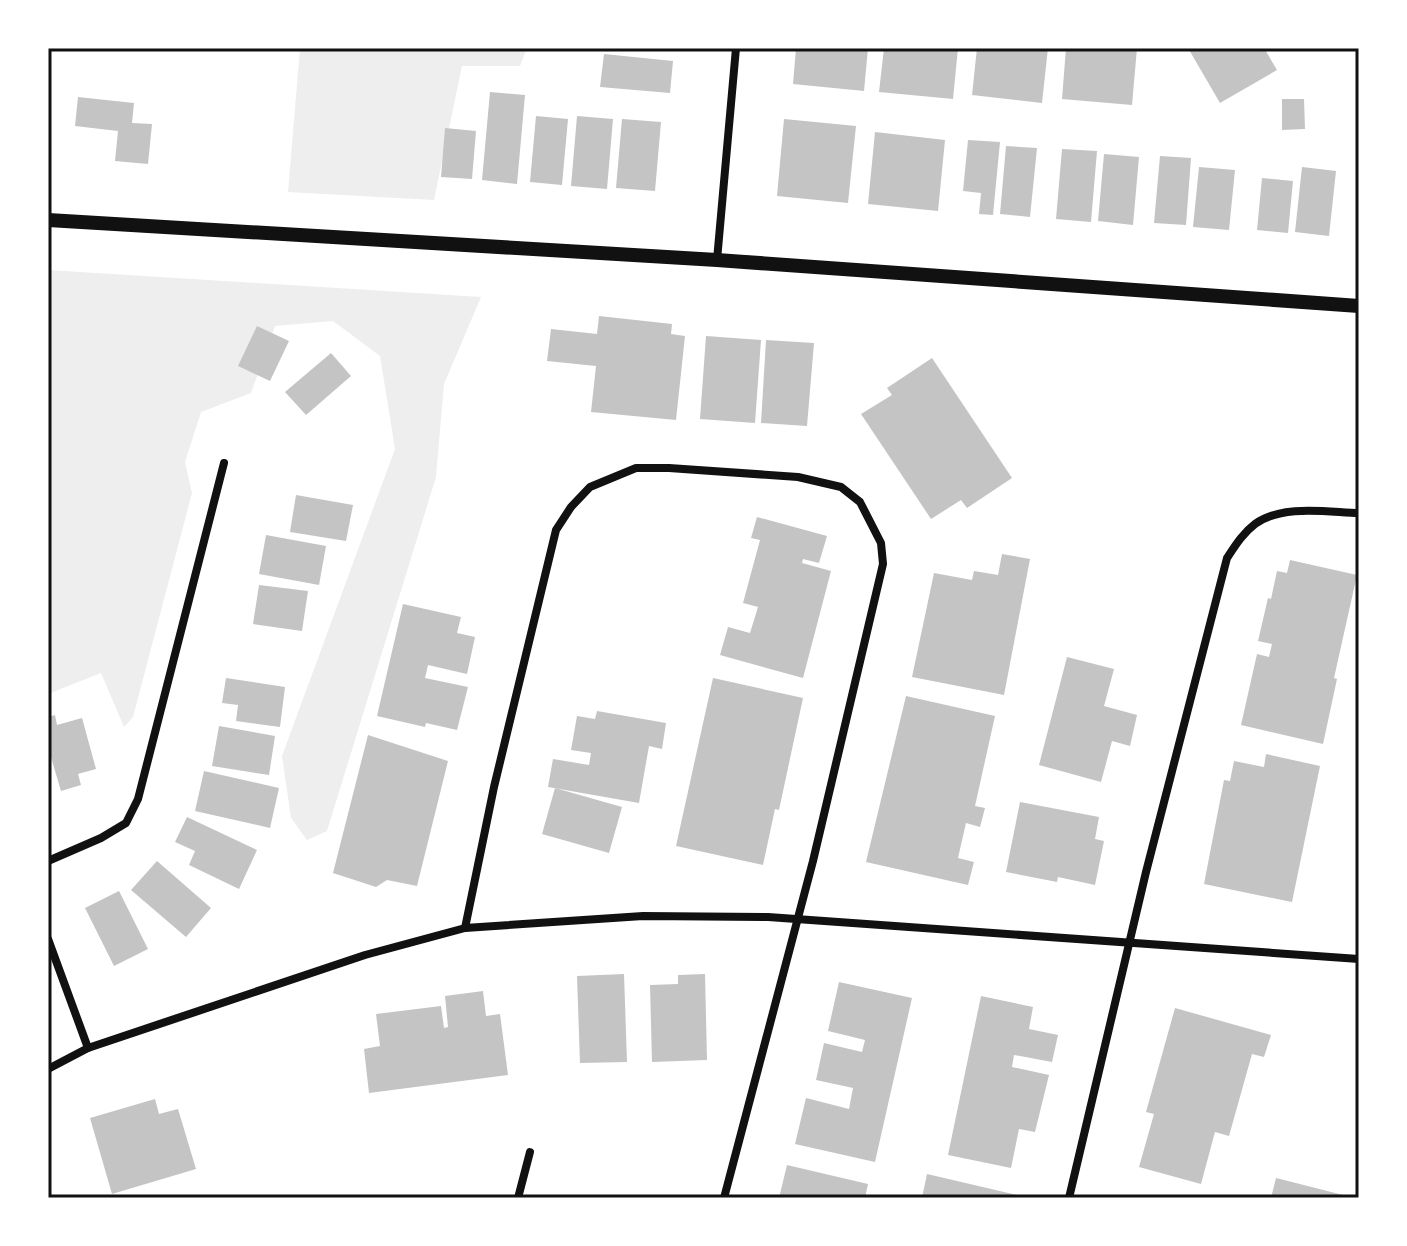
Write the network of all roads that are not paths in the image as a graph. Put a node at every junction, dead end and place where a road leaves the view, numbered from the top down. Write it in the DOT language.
graph roads {
  1 [pos="736,48"];
  2 [pos="48,220"];
  3 [pos="717,260"];
  4 [pos="1359,306"];
  5 [pos="224,463"];
  6 [pos="1359,513"];
  7 [pos="48,861"];
  8 [pos="795,920"];
  9 [pos="465,928"];
  10 [pos="48,939"];
  11 [pos="1131,944"];
  12 [pos="1359,959"];
  13 [pos="88,1048"];
  14 [pos="48,1069"];
  15 [pos="530,1152"];
  16 [pos="518,1198"];
  17 [pos="724,1198"];
  18 [pos="1069,1198"];
  1 -- 3 [label="street"];
  2 -- 3 [label="street"];
  3 -- 4 [label="street"];
  5 -- 7 [label="street"];
  6 -- 11 [label="street"];
  8 -- 9 [label="street"];
  8 -- 9 [label="street"];
  8 -- 11 [label="street"];
  8 -- 17 [label="street"];
  9 -- 13 [label="street"];
  10 -- 13 [label="street"];
  11 -- 12 [label="street"];
  11 -- 18 [label="street"];
  13 -- 14 [label="street"];
  15 -- 16 [label="street"];
}
